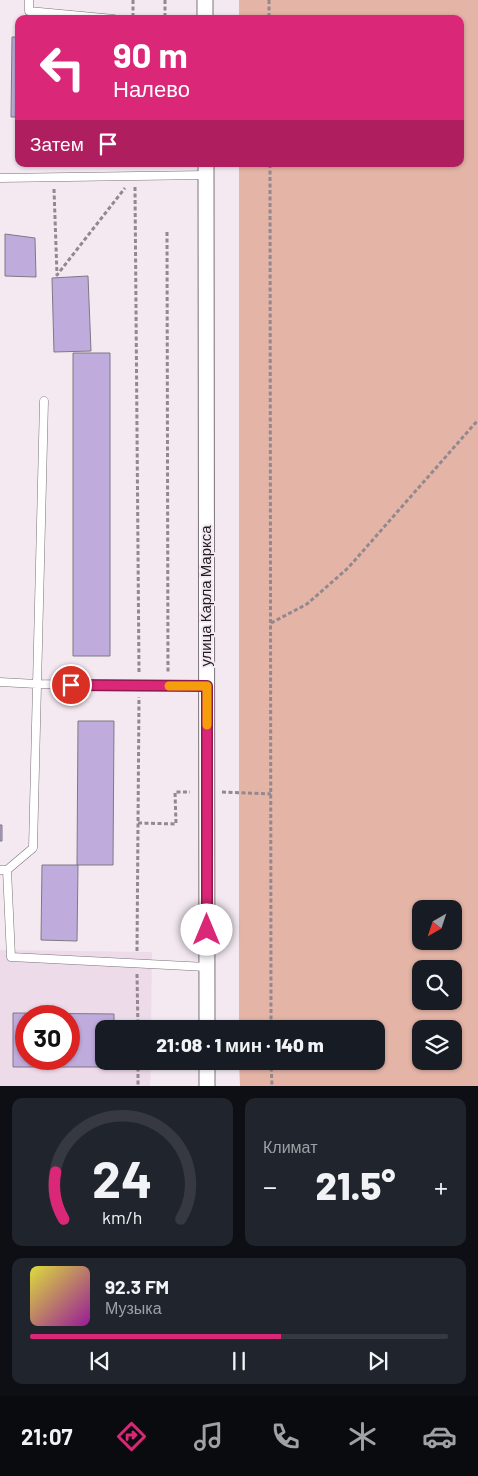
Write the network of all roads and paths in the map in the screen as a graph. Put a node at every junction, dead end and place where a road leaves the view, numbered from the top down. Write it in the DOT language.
graph roads {
  1 [pos="29,0"];
  2 [pos="133,0"];
  3 [pos="165,0"];
  4 [pos="205,0"];
  5 [pos="270,0"];
  6 [pos="72,15"];
  7 [pos="133,15"];
  8 [pos="165,15"];
  9 [pos="205,15"];
  10 [pos="270,15"];
  11 [pos="270,167"];
  12 [pos="206,170"];
  13 [pos="135,176"];
  14 [pos="53,177"];
  15 [pos="0,178"];
  16 [pos="167,232"];
  17 [pos="44,401"];
  18 [pos="478,420"];
  19 [pos="271,623"];
  20 [pos="0,682"];
  21 [pos="37,684"];
  22 [pos="139,685"];
  23 [pos="168,686"];
  24 [pos="207,686"];
  25 [pos="4,870"];
  26 [pos="137,963"];
  27 [pos="207,967"];
  28 [pos="138,1020"];
  29 [pos="207,1020"];
  30 [pos="271,1020"];
  31 [pos="138,1070"];
  32 [pos="207,1070"];
  33 [pos="272,1070"];
  34 [pos="138,1086"];
  35 [pos="208,1086"];
  36 [pos="272,1086"];
  1 -- 6 [label="lane"];
  2 -- 7 [label="path"];
  3 -- 8 [label="path"];
  4 -- 9 [label="street"];
  5 -- 10 [label="path"];
  11 -- 19 [label="path"];
  12 -- 13 [label="lane"];
  12 -- 24 [label="street, улица Карла Маркса"];
  13 -- 14 [label="lane"];
  13 -- 14 [label="path"];
  13 -- 22 [label="path"];
  14 -- 15 [label="lane"];
  16 -- 23 [label="path"];
  17 -- 21 [label="lane"];
  18 -- 19 [label="path"];
  19 -- 30 [label="path"];
  20 -- 21 [label="lane"];
  21 -- 22 [label="lane"];
  21 -- 25 [label="lane"];
  22 -- 23 [label="lane"];
  22 -- 26 [label="path"];
  23 -- 24 [label="lane"];
  24 -- 27 [label="street, улица Карла Маркса"];
  25 -- 26 [label="lane"];
  26 -- 27 [label="lane"];
  26 -- 28 [label="path"];
  27 -- 29 [label="street, улица Карла Маркса"];
  31 -- 34 [label="path"];
  32 -- 35 [label="street"];
  33 -- 36 [label="path"];
}
